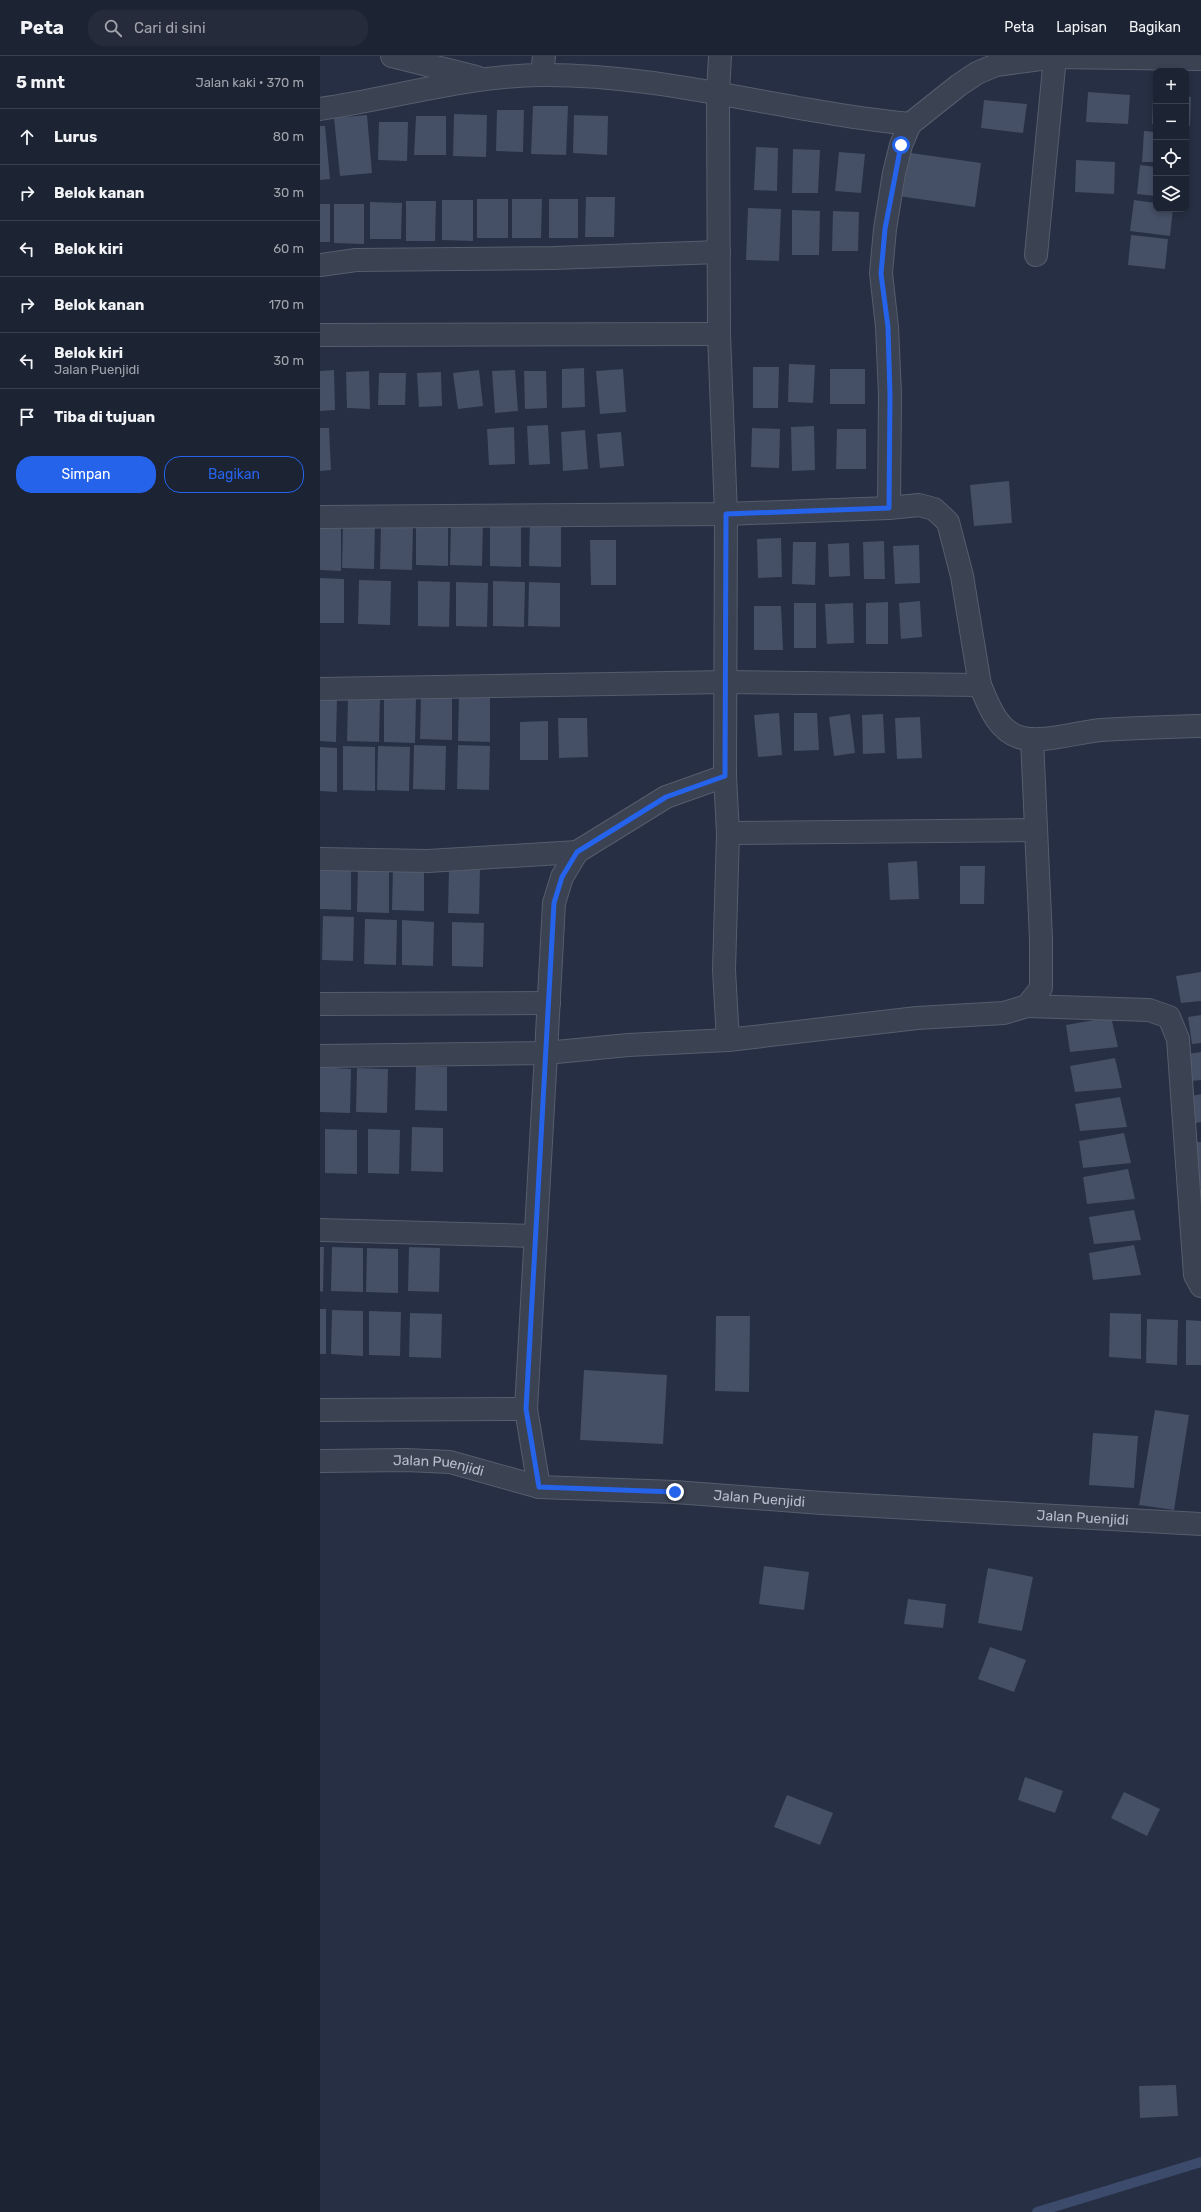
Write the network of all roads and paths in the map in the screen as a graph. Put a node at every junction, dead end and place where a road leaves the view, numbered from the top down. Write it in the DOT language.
graph roads {
  1 [pos="392,56"];
  2 [pos="720,56"];
  3 [pos="1055,57"];
  4 [pos="1201,59"];
  5 [pos="543,65"];
  6 [pos="483,79"];
  7 [pos="718,92"];
  8 [pos="320,108"];
  9 [pos="910,124"];
  10 [pos="719,252"];
  11 [pos="1036,255"];
  12 [pos="320,265"];
  13 [pos="719,334"];
  14 [pos="320,335"];
  15 [pos="889,508"];
  16 [pos="726,514"];
  17 [pos="320,517"];
  18 [pos="726,682"];
  19 [pos="980,685"];
  20 [pos="320,689"];
  21 [pos="1201,726"];
  22 [pos="1032,739"];
  23 [pos="725,776"];
  24 [pos="1036,830"];
  25 [pos="728,834"];
  26 [pos="577,852"];
  27 [pos="320,859"];
  28 [pos="549,1003"];
  29 [pos="320,1004"];
  30 [pos="1027,1006"];
  31 [pos="728,1040"];
  32 [pos="546,1053"];
  33 [pos="320,1056"];
  34 [pos="320,1230"];
  35 [pos="534,1236"];
  36 [pos="1201,1286"];
  37 [pos="526,1409"];
  38 [pos="320,1410"];
  39 [pos="320,1461"];
  40 [pos="539,1487"];
  41 [pos="1201,1524"];
  1 -- 6 [label="street"];
  2 -- 7 [label="street"];
  3 -- 4 [label="street"];
  3 -- 9 [label="street"];
  3 -- 11 [label="street"];
  5 -- 6 [label="street"];
  5 -- 7 [label="street"];
  6 -- 8 [label="street"];
  7 -- 9 [label="street"];
  7 -- 10 [label="street"];
  9 -- 15 [label="street"];
  10 -- 12 [label="street"];
  10 -- 13 [label="street"];
  13 -- 14 [label="street"];
  13 -- 16 [label="street"];
  15 -- 16 [label="street"];
  15 -- 19 [label="street"];
  16 -- 17 [label="street"];
  16 -- 18 [label="street"];
  18 -- 19 [label="street"];
  18 -- 20 [label="street"];
  18 -- 23 [label="street"];
  19 -- 22 [label="street"];
  21 -- 22 [label="street"];
  22 -- 24 [label="street"];
  23 -- 25 [label="street"];
  23 -- 26 [label="street"];
  24 -- 25 [label="street"];
  24 -- 30 [label="street"];
  25 -- 31 [label="street"];
  26 -- 27 [label="street"];
  26 -- 28 [label="street"];
  28 -- 29 [label="street"];
  28 -- 32 [label="street"];
  30 -- 31 [label="street"];
  30 -- 36 [label="street"];
  31 -- 32 [label="street"];
  32 -- 33 [label="street"];
  32 -- 35 [label="street"];
  34 -- 35 [label="street"];
  35 -- 37 [label="street"];
  37 -- 38 [label="street"];
  37 -- 40 [label="street"];
  39 -- 40 [label="street, Jalan Puenjidi"];
  40 -- 41 [label="street, Jalan Puenjidi"];
}
